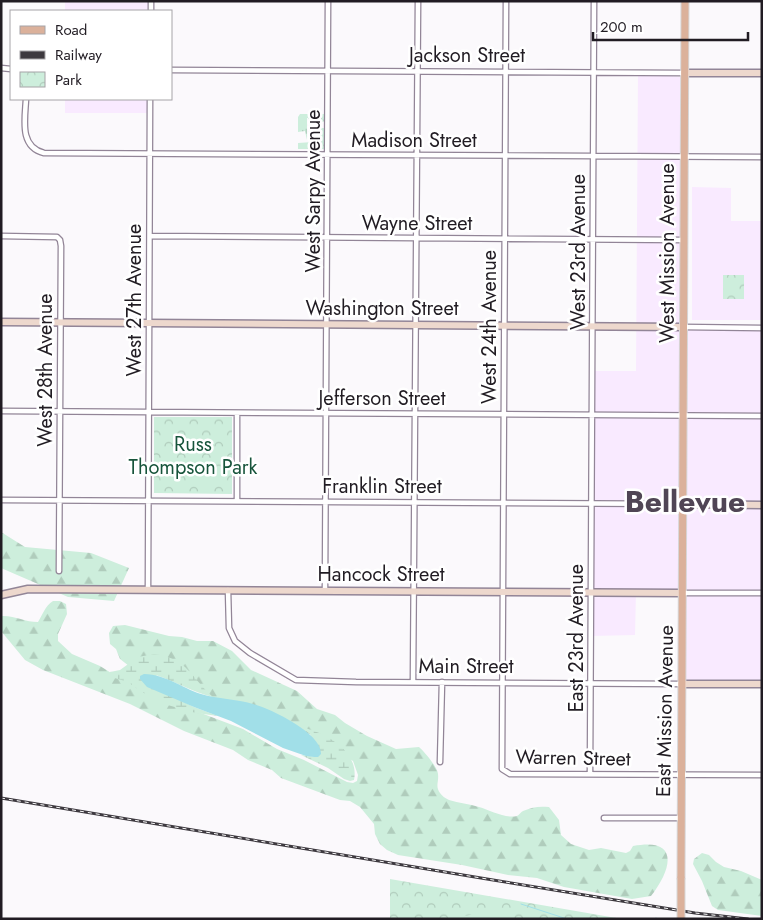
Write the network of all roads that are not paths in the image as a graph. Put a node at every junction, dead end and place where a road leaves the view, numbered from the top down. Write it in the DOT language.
graph roads {
  1 [pos="328,1"];
  2 [pos="418,1"];
  3 [pos="506,1"];
  4 [pos="594,1"];
  5 [pos="685,1"];
  6 [pos="172,70"];
  7 [pos="328,70"];
  8 [pos="417,71"];
  9 [pos="506,71"];
  10 [pos="594,72"];
  11 [pos="684,73"];
  12 [pos="762,73"];
  13 [pos="26,100"];
  14 [pos="150,100"];
  15 [pos="150,154"];
  16 [pos="328,154"];
  17 [pos="417,154"];
  18 [pos="505,156"];
  19 [pos="593,156"];
  20 [pos="684,157"];
  21 [pos="762,157"];
  22 [pos="1,236"];
  23 [pos="150,236"];
  24 [pos="327,237"];
  25 [pos="416,238"];
  26 [pos="504,238"];
  27 [pos="593,240"];
  28 [pos="684,240"];
  29 [pos="1,322"];
  30 [pos="60,323"];
  31 [pos="149,323"];
  32 [pos="327,324"];
  33 [pos="416,325"];
  34 [pos="504,325"];
  35 [pos="593,326"];
  36 [pos="683,327"];
  37 [pos="762,328"];
  38 [pos="1,411"];
  39 [pos="60,412"];
  40 [pos="148,412"];
  41 [pos="237,413"];
  42 [pos="326,413"];
  43 [pos="415,413"];
  44 [pos="504,414"];
  45 [pos="592,414"];
  46 [pos="682,415"];
  47 [pos="762,416"];
  48 [pos="1,500"];
  49 [pos="60,500"];
  50 [pos="148,501"];
  51 [pos="237,501"];
  52 [pos="326,502"];
  53 [pos="415,502"];
  54 [pos="503,503"];
  55 [pos="591,503"];
  56 [pos="682,504"];
  57 [pos="762,505"];
  58 [pos="59,571"];
  59 [pos="148,589"];
  60 [pos="228,590"];
  61 [pos="325,590"];
  62 [pos="414,591"];
  63 [pos="502,591"];
  64 [pos="591,592"];
  65 [pos="682,593"];
  66 [pos="762,593"];
  67 [pos="1,595"];
  68 [pos="413,682"];
  69 [pos="442,682"];
  70 [pos="502,682"];
  71 [pos="590,683"];
  72 [pos="681,684"];
  73 [pos="762,684"];
  74 [pos="440,762"];
  75 [pos="505,772"];
  76 [pos="590,774"];
  77 [pos="680,775"];
  78 [pos="762,775"];
  79 [pos="604,818"];
  80 [pos="680,818"];
  81 [pos="681,919"];
  1 -- 7 [label="street, West Sarpy Avenue"];
  2 -- 8 [label="street"];
  3 -- 9 [label="street, West 24th Avenue"];
  4 -- 10 [label="street, West 23rd Avenue"];
  5 -- 11 [label="main road, West Mission Avenue"];
  6 -- 7 [label="street, Jackson Street"];
  7 -- 8 [label="street, Jackson Street"];
  7 -- 16 [label="street, West Sarpy Avenue"];
  8 -- 9 [label="street, Jackson Street"];
  8 -- 17 [label="street"];
  9 -- 10 [label="street, Jackson Street"];
  9 -- 18 [label="street, West 24th Avenue"];
  10 -- 11 [label="street, Jackson Street"];
  10 -- 19 [label="street, West 23rd Avenue"];
  11 -- 12 [label="street, Jackson Street"];
  11 -- 20 [label="main road, West Mission Avenue"];
  13 -- 15 [label="street, Madison Street"];
  14 -- 15 [label="street, West 27th Avenue"];
  15 -- 16 [label="street, Madison Street"];
  15 -- 23 [label="street, West 27th Avenue"];
  16 -- 17 [label="street, Madison Street"];
  16 -- 24 [label="street, West Sarpy Avenue"];
  17 -- 18 [label="street, Madison Street"];
  17 -- 25 [label="street"];
  18 -- 19 [label="street, Madison Street"];
  18 -- 26 [label="street, West 24th Avenue"];
  19 -- 20 [label="street, Madison Street"];
  19 -- 27 [label="street, West 23rd Avenue"];
  20 -- 21 [label="street, Madison Street"];
  20 -- 28 [label="main road, West Mission Avenue"];
  22 -- 30 [label="street, West 28th Avenue"];
  23 -- 24 [label="street, Wayne Street"];
  23 -- 31 [label="street, West 27th Avenue"];
  24 -- 25 [label="street, Wayne Street"];
  24 -- 32 [label="street, West Sarpy Avenue"];
  25 -- 26 [label="street, Wayne Street"];
  25 -- 33 [label="street"];
  26 -- 27 [label="street, Wayne Street"];
  26 -- 34 [label="street, West 24th Avenue"];
  27 -- 28 [label="street, Wayne Street"];
  27 -- 35 [label="street, West 23rd Avenue"];
  28 -- 36 [label="main road, West Mission Avenue"];
  29 -- 30 [label="street, Washington Street"];
  30 -- 31 [label="street, Washington Street"];
  30 -- 39 [label="street, West 28th Avenue"];
  31 -- 32 [label="street, Washington Street"];
  31 -- 40 [label="street, West 27th Avenue"];
  32 -- 33 [label="street, Washington Street"];
  32 -- 42 [label="street, West Sarpy Avenue"];
  33 -- 34 [label="street, Washington Street"];
  33 -- 43 [label="street"];
  34 -- 35 [label="street, Washington Street"];
  34 -- 44 [label="street, West 24th Avenue"];
  35 -- 36 [label="street, Washington Street"];
  35 -- 45 [label="street, West 23rd Avenue"];
  36 -- 37 [label="street, Washington Street"];
  36 -- 46 [label="main road, West Mission Avenue"];
  38 -- 39 [label="street, Jefferson Street"];
  39 -- 40 [label="street, Jefferson Street"];
  39 -- 49 [label="street, West 28th Avenue"];
  40 -- 41 [label="street, Jefferson Street"];
  40 -- 50 [label="street, West 27th Avenue"];
  41 -- 42 [label="street, Jefferson Street"];
  41 -- 51 [label="street"];
  42 -- 43 [label="street, Jefferson Street"];
  42 -- 52 [label="street, West Sarpy Avenue"];
  43 -- 44 [label="street, Jefferson Street"];
  43 -- 53 [label="street"];
  44 -- 45 [label="street, Jefferson Street"];
  44 -- 54 [label="street, West 24th Avenue"];
  45 -- 46 [label="street, Jefferson Street"];
  45 -- 55 [label="street, West 23rd Avenue"];
  46 -- 47 [label="street, Jefferson Street"];
  46 -- 56 [label="main road, West Mission Avenue"];
  48 -- 49 [label="street, Franklin Street"];
  49 -- 50 [label="street, Franklin Street"];
  49 -- 58 [label="street, West 28th Avenue"];
  50 -- 51 [label="street, Franklin Street"];
  50 -- 59 [label="street, West 27th Avenue"];
  51 -- 52 [label="street, Franklin Street"];
  52 -- 53 [label="street, Franklin Street"];
  52 -- 61 [label="street, West Sarpy Avenue"];
  53 -- 54 [label="street, Franklin Street"];
  53 -- 62 [label="street"];
  54 -- 55 [label="street, Franklin Street"];
  54 -- 63 [label="street, West 24th Avenue"];
  55 -- 56 [label="street, Franklin Street"];
  55 -- 64 [label="street, East 23rd Avenue"];
  56 -- 57 [label="street, Franklin Street"];
  56 -- 65 [label="main road, East Mission Avenue"];
  59 -- 60 [label="street, Hancock Street"];
  59 -- 67 [label="street, Hancock Street"];
  60 -- 61 [label="street, Hancock Street"];
  60 -- 68 [label="street, Main Street"];
  61 -- 62 [label="street, Hancock Street"];
  62 -- 63 [label="street, Hancock Street"];
  62 -- 68 [label="street"];
  63 -- 64 [label="street, Hancock Street"];
  63 -- 70 [label="street, West 24th Avenue"];
  64 -- 65 [label="street, Hancock Street"];
  64 -- 71 [label="street, East 23rd Avenue"];
  65 -- 66 [label="street, Hancock Street"];
  65 -- 72 [label="main road, East Mission Avenue"];
  68 -- 69 [label="street, Main Street"];
  69 -- 70 [label="street, Main Street"];
  69 -- 74 [label="street"];
  70 -- 71 [label="street, Main Street"];
  70 -- 75 [label="street, West 24th Avenue"];
  71 -- 72 [label="street, Main Street"];
  71 -- 76 [label="street, East 23rd Avenue"];
  72 -- 73 [label="street, Main Street"];
  72 -- 77 [label="main road, East Mission Avenue"];
  75 -- 76 [label="street, Warren Street"];
  76 -- 77 [label="street, Warren Street"];
  77 -- 78 [label="street, Warren Street"];
  77 -- 80 [label="main road, East Mission Avenue"];
  79 -- 80 [label="street"];
  80 -- 81 [label="main road, East Mission Avenue, bridge"];
}
